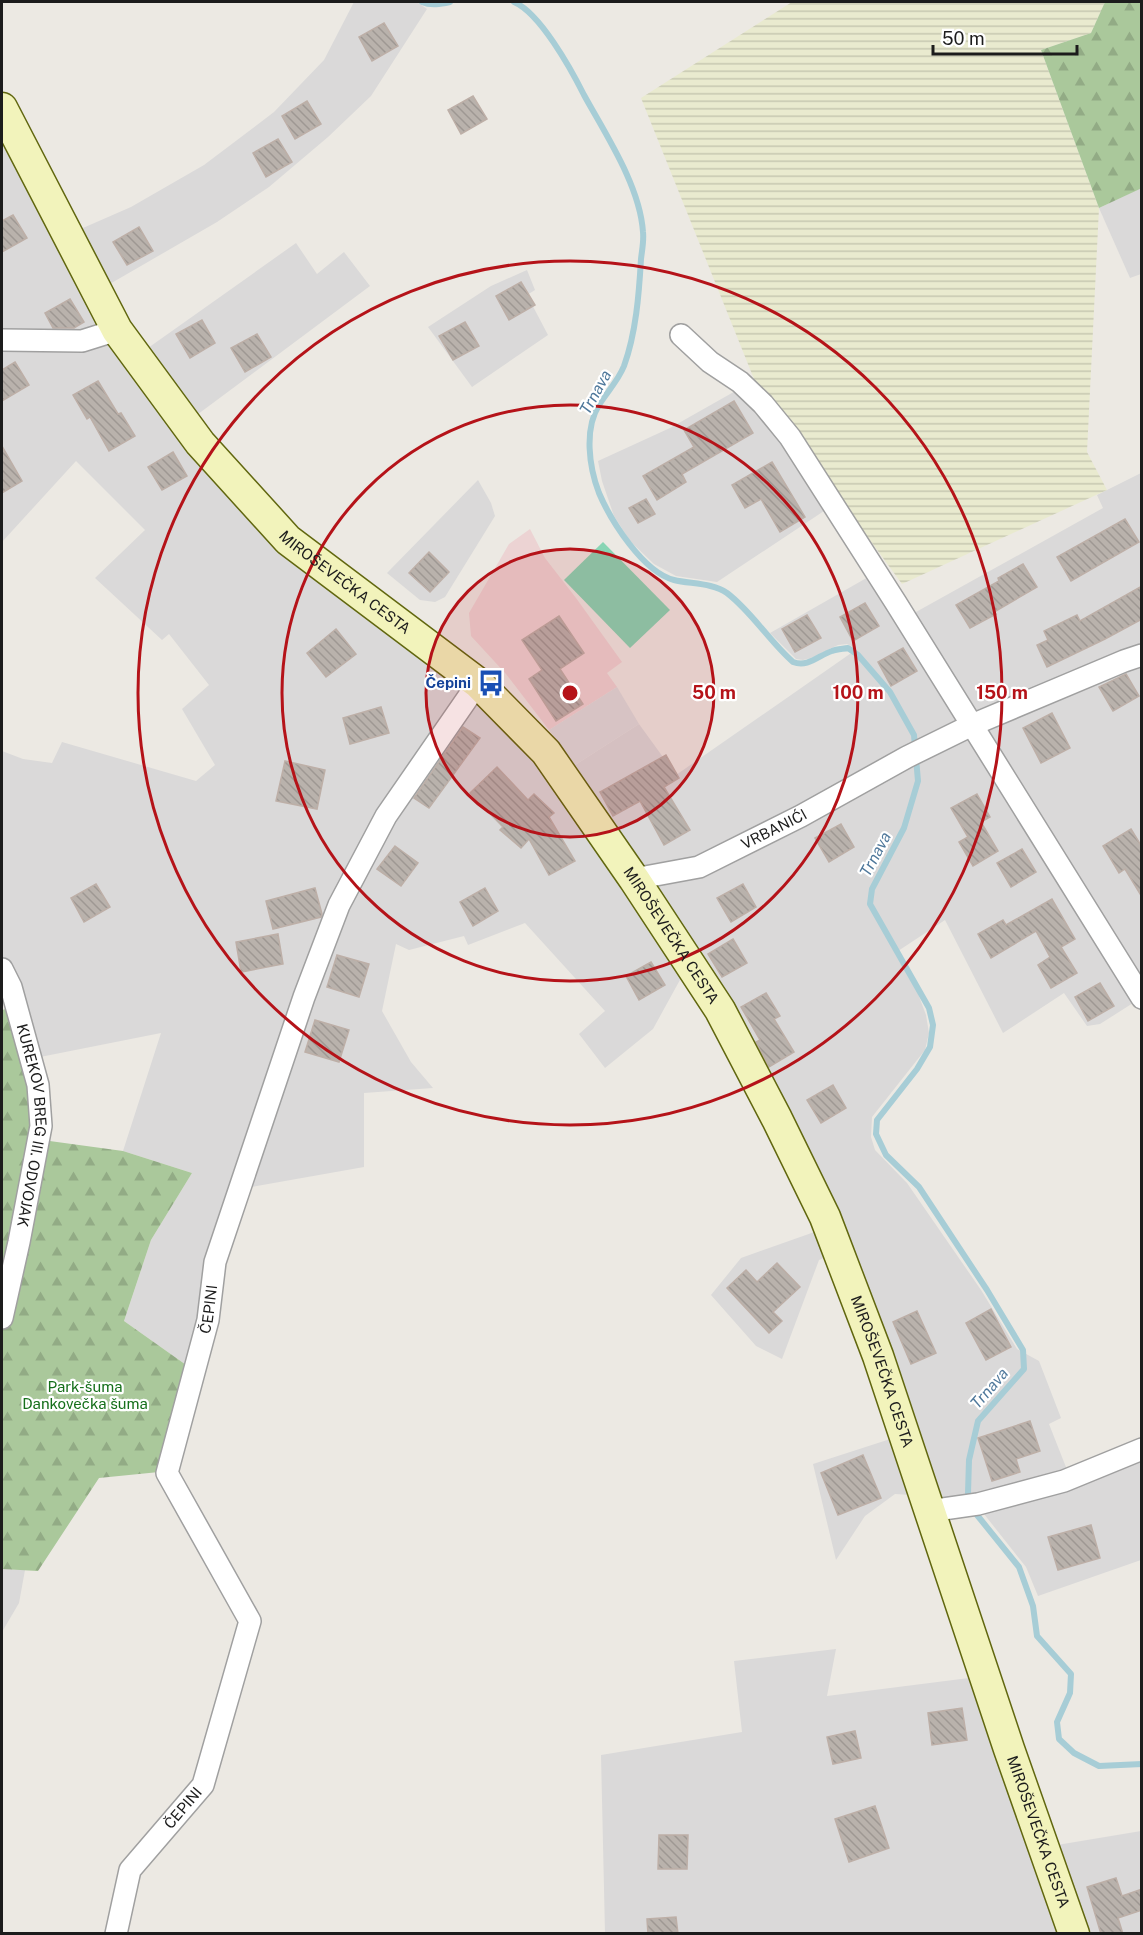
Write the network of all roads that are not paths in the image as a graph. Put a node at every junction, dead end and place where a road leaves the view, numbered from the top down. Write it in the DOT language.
graph roads {
  1 [pos="2,108"];
  2 [pos="117,330"];
  3 [pos="681,335"];
  4 [pos="2,340"];
  5 [pos="1142,655"];
  6 [pos="478,683"];
  7 [pos="972,725"];
  8 [pos="634,879"];
  9 [pos="2,969"];
  10 [pos="1142,998"];
  11 [pos="2,1318"];
  12 [pos="1142,1449"];
  13 [pos="929,1511"];
  14 [pos="116,1934"];
  15 [pos="1074,1934"];
  1 -- 2 [label="main road, MIROŠEVEČKA CESTA"];
  2 -- 4 [label="street"];
  2 -- 6 [label="main road, MIROŠEVEČKA CESTA"];
  3 -- 7 [label="street"];
  5 -- 7 [label="street, VRBANIĆI"];
  6 -- 8 [label="main road, MIROŠEVEČKA CESTA"];
  6 -- 14 [label="street, ČEPINI"];
  7 -- 8 [label="street, VRBANIĆI"];
  7 -- 10 [label="street"];
  8 -- 13 [label="main road, MIROŠEVEČKA CESTA"];
  9 -- 11 [label="street, KUREKOV BREG III. ODVOJAK"];
  12 -- 13 [label="street"];
  13 -- 15 [label="main road, MIROŠEVEČKA CESTA"];
}
